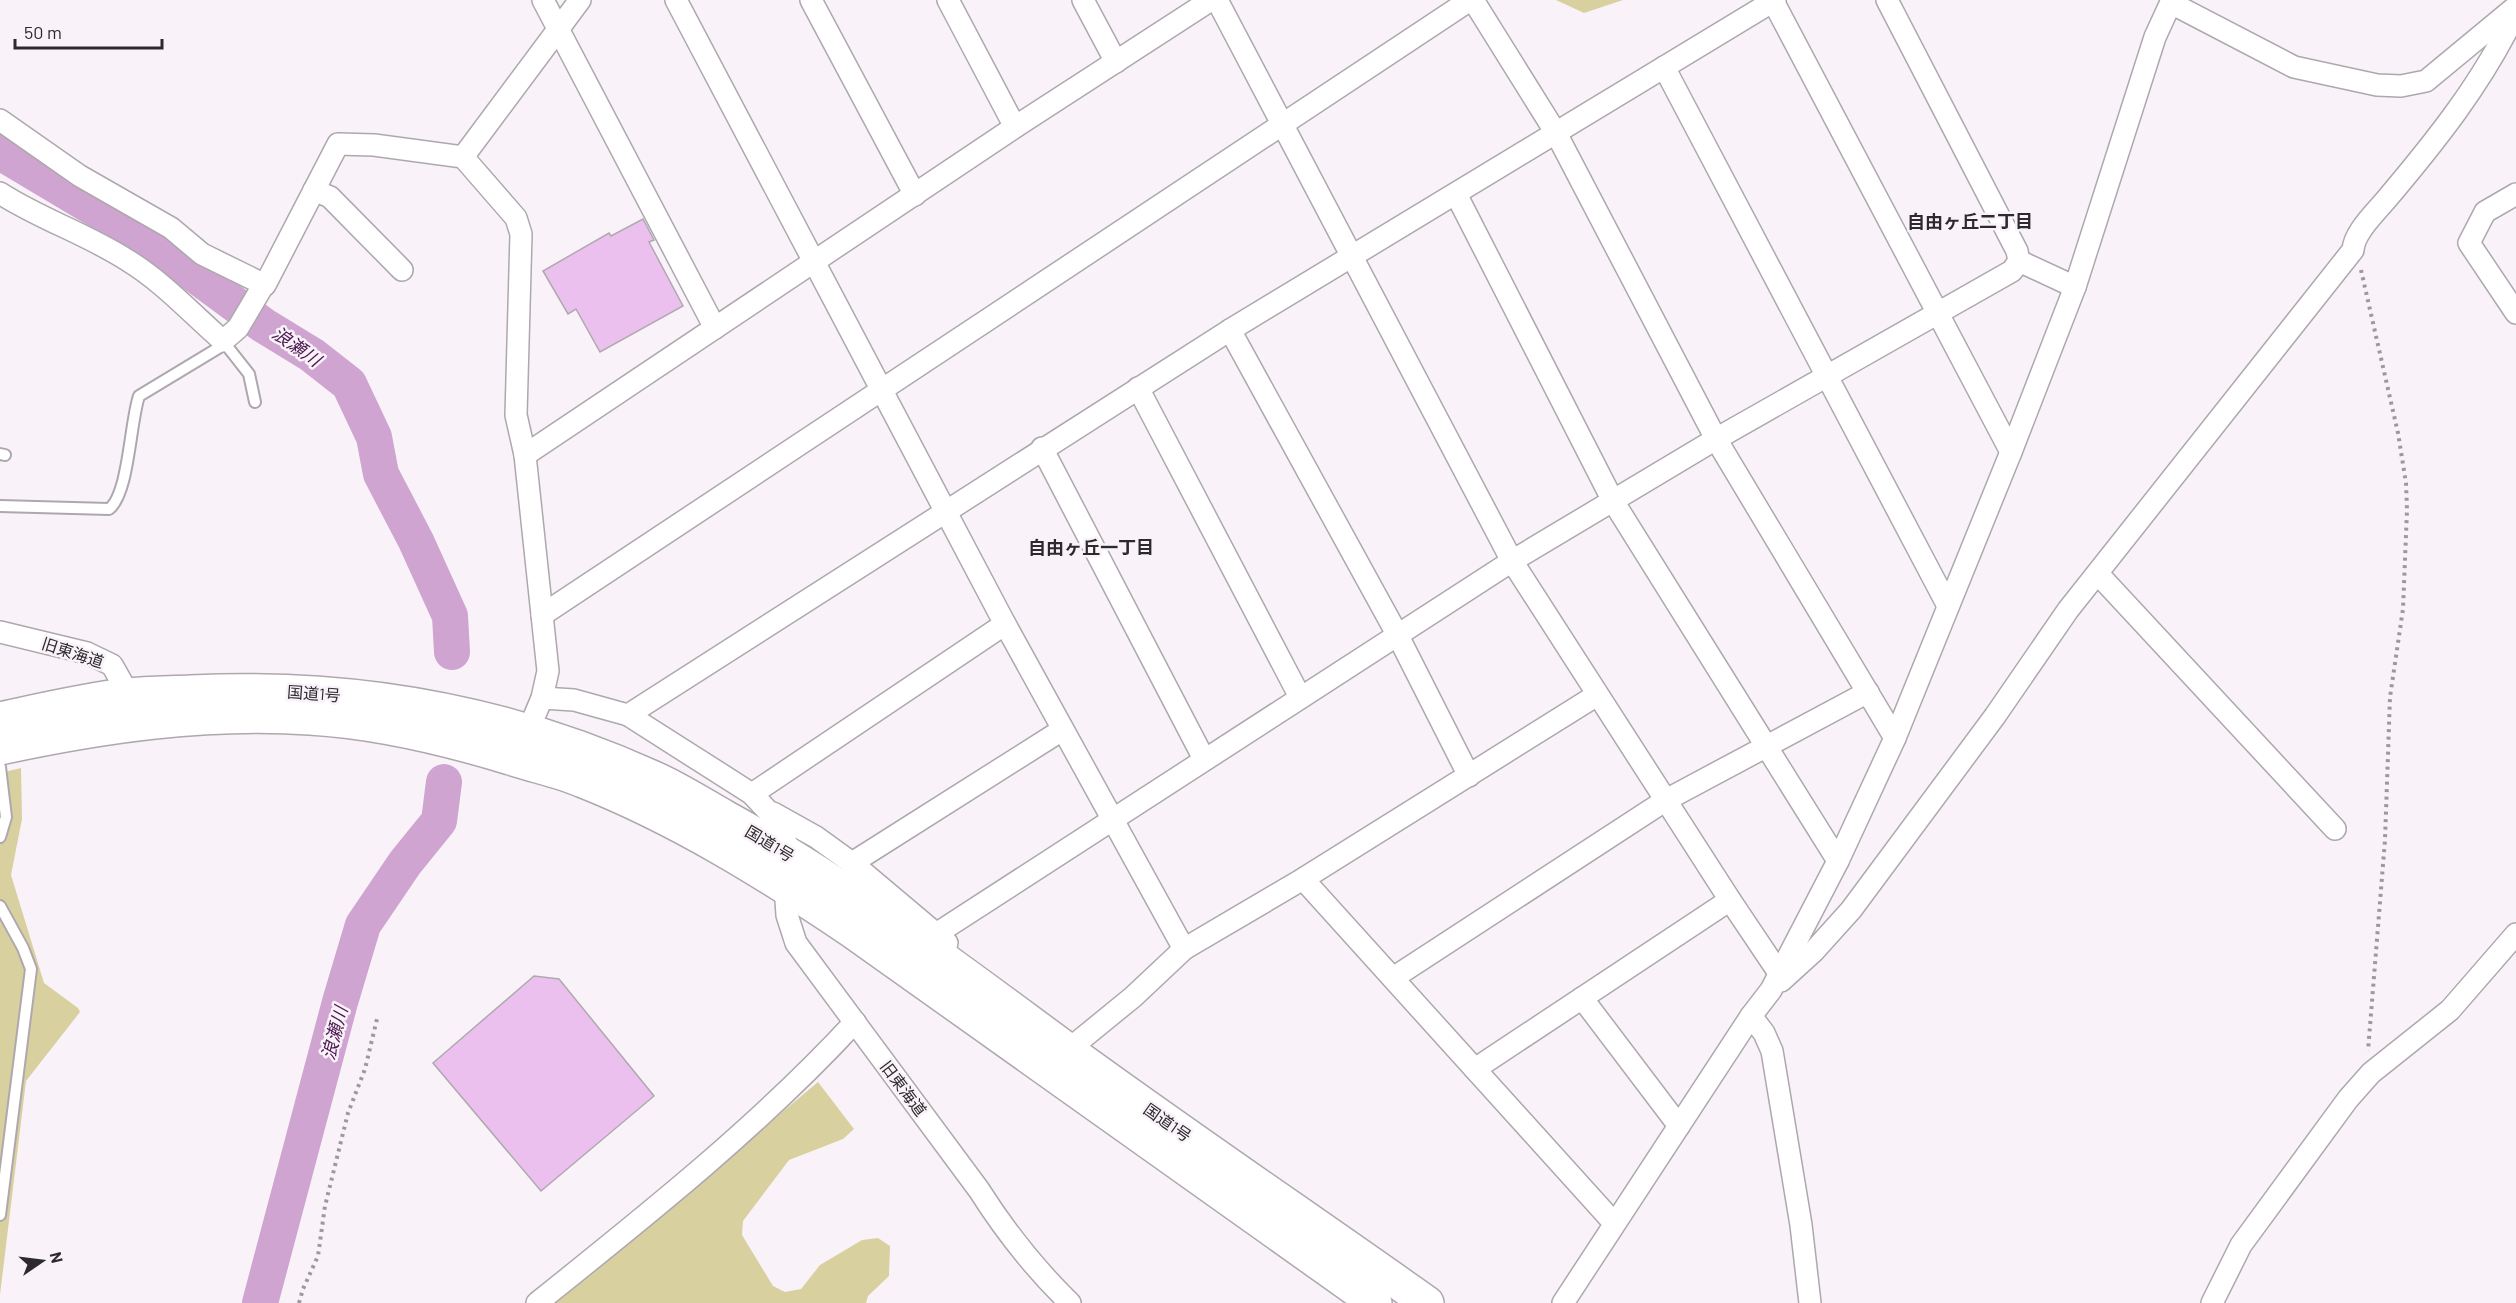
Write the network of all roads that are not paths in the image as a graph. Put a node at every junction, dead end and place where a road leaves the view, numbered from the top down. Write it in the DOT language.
graph roads {
  1 [pos="543,0"];
  2 [pos="580,0"];
  3 [pos="676,0"];
  4 [pos="811,0"];
  5 [pos="948,0"];
  6 [pos="1083,0"];
  7 [pos="1211,0"];
  8 [pos="1216,0"];
  9 [pos="1472,0"];
  10 [pos="1887,0"];
  11 [pos="1774,1"];
  12 [pos="2171,1"];
  13 [pos="2516,7"];
  14 [pos="2516,12"];
  15 [pos="558,28"];
  16 [pos="1116,62"];
  17 [pos="1664,67"];
  18 [pos="0,120"];
  19 [pos="1282,124"];
  20 [pos="1015,127"];
  21 [pos="1556,133"];
  22 [pos="464,157"];
  23 [pos="314,190"];
  24 [pos="0,193"];
  25 [pos="1456,194"];
  26 [pos="2516,194"];
  27 [pos="915,195"];
  28 [pos="1353,256"];
  29 [pos="2019,261"];
  30 [pos="814,263"];
  31 [pos="402,270"];
  32 [pos="2074,287"];
  33 [pos="262,288"];
  34 [pos="2516,313"];
  35 [pos="1938,314"];
  36 [pos="715,328"];
  37 [pos="1230,330"];
  38 [pos="229,338"];
  39 [pos="1826,378"];
  40 [pos="1138,388"];
  41 [pos="881,389"];
  42 [pos="255,402"];
  43 [pos="1716,440"];
  44 [pos="1042,448"];
  45 [pos="2011,452"];
  46 [pos="525,455"];
  47 [pos="1613,501"];
  48 [pos="0,506"];
  49 [pos="945,511"];
  50 [pos="1512,561"];
  51 [pos="2098,574"];
  52 [pos="1948,606"];
  53 [pos="542,615"];
  54 [pos="1005,624"];
  55 [pos="0,632"];
  56 [pos="1397,634"];
  57 [pos="1868,692"];
  58 [pos="129,695"];
  59 [pos="1597,695"];
  60 [pos="1300,697"];
  61 [pos="542,698"];
  62 [pos="628,715"];
  63 [pos="0,719"];
  64 [pos="528,729"];
  65 [pos="1062,730"];
  66 [pos="1895,738"];
  67 [pos="1766,747"];
  68 [pos="0,748"];
  69 [pos="1204,759"];
  70 [pos="516,760"];
  71 [pos="0,767"];
  72 [pos="1469,776"];
  73 [pos="752,794"];
  74 [pos="1666,800"];
  75 [pos="770,811"];
  76 [pos="1111,819"];
  77 [pos="2335,829"];
  78 [pos="0,837"];
  79 [pos="789,854"];
  80 [pos="1838,861"];
  81 [pos="852,863"];
  82 [pos="1303,879"];
  83 [pos="785,886"];
  84 [pos="1730,900"];
  85 [pos="0,906"];
  86 [pos="5,927"];
  87 [pos="936,934"];
  88 [pos="2516,934"];
  89 [pos="1184,949"];
  90 [pos="1393,978"];
  91 [pos="1775,981"];
  92 [pos="1582,998"];
  93 [pos="1750,1016"];
  94 [pos="1028,1020"];
  95 [pos="855,1022"];
  96 [pos="1068,1050"];
  97 [pos="1475,1069"];
  98 [pos="1679,1126"];
  99 [pos="5,1134"];
  100 [pos="0,1215"];
  101 [pos="1614,1223"];
  102 [pos="537,1303"];
  103 [pos="1070,1303"];
  104 [pos="1376,1303"];
  105 [pos="1427,1303"];
  106 [pos="1563,1303"];
  107 [pos="1810,1303"];
  108 [pos="2212,1303"];
  1 -- 15 [label="street"];
  2 -- 15 [label="street"];
  3 -- 30 [label="street"];
  4 -- 27 [label="street"];
  5 -- 20 [label="street"];
  6 -- 16 [label="street"];
  7 -- 16 [label="street"];
  8 -- 19 [label="street"];
  9 -- 19 [label="street"];
  9 -- 21 [label="street"];
  10 -- 29 [label="street"];
  11 -- 17 [label="street"];
  11 -- 35 [label="street"];
  12 -- 13 [label="street"];
  12 -- 32 [label="street"];
  14 -- 51 [label="street"];
  15 -- 22 [label="street"];
  15 -- 36 [label="street"];
  16 -- 20 [label="street"];
  17 -- 21 [label="street"];
  17 -- 39 [label="street"];
  18 -- 33 [label="street"];
  19 -- 28 [label="street"];
  19 -- 41 [label="street"];
  20 -- 27 [label="street"];
  21 -- 25 [label="street"];
  21 -- 43 [label="street"];
  22 -- 23 [label="street"];
  22 -- 46 [label="street"];
  23 -- 31 [label="street"];
  23 -- 33 [label="street"];
  24 -- 38 [label="street"];
  25 -- 28 [label="street"];
  25 -- 47 [label="street"];
  26 -- 34 [label="street"];
  27 -- 30 [label="street"];
  28 -- 37 [label="street"];
  28 -- 50 [label="street"];
  29 -- 32 [label="street"];
  29 -- 35 [label="street"];
  30 -- 36 [label="street"];
  30 -- 41 [label="street"];
  32 -- 45 [label="street"];
  33 -- 38 [label="street"];
  35 -- 39 [label="street"];
  35 -- 45 [label="street"];
  36 -- 46 [label="street"];
  37 -- 40 [label="street"];
  37 -- 56 [label="street"];
  38 -- 42 [label="lane"];
  38 -- 48 [label="lane"];
  39 -- 43 [label="street"];
  39 -- 52 [label="street"];
  40 -- 44 [label="street"];
  40 -- 60 [label="street"];
  41 -- 49 [label="street"];
  41 -- 53 [label="street"];
  43 -- 47 [label="street"];
  43 -- 57 [label="street"];
  44 -- 49 [label="street"];
  44 -- 69 [label="street"];
  45 -- 52 [label="street"];
  46 -- 53 [label="street"];
  47 -- 50 [label="street"];
  47 -- 67 [label="street"];
  49 -- 54 [label="street"];
  49 -- 62 [label="street"];
  50 -- 56 [label="street"];
  50 -- 59 [label="street"];
  51 -- 77 [label="street"];
  51 -- 91 [label="street"];
  52 -- 66 [label="street"];
  53 -- 61 [label="street"];
  54 -- 65 [label="street"];
  54 -- 73 [label="street"];
  55 -- 58 [label="street, 旧東海道"];
  56 -- 60 [label="street"];
  56 -- 72 [label="street"];
  57 -- 66 [label="street"];
  57 -- 67 [label="street"];
  58 -- 63 [label="highway, 国道1号"];
  58 -- 64 [label="highway, 国道1号"];
  59 -- 72 [label="street"];
  59 -- 74 [label="street"];
  60 -- 69 [label="street"];
  61 -- 62 [label="street"];
  61 -- 64 [label="street"];
  62 -- 73 [label="street"];
  64 -- 70 [label="street"];
  64 -- 79 [label="highway, 国道1号"];
  65 -- 76 [label="street"];
  65 -- 81 [label="street"];
  66 -- 80 [label="street"];
  67 -- 74 [label="street"];
  67 -- 80 [label="street"];
  68 -- 70 [label="highway, 国道1号"];
  69 -- 76 [label="street"];
  70 -- 83 [label="highway, 国道1号"];
  71 -- 78 [label="lane"];
  72 -- 82 [label="street"];
  73 -- 75 [label="street"];
  74 -- 84 [label="street"];
  74 -- 90 [label="street"];
  75 -- 79 [label="street"];
  75 -- 81 [label="street"];
  76 -- 87 [label="street"];
  76 -- 89 [label="street"];
  79 -- 83 [label="street, 旧東海道"];
  79 -- 94 [label="highway, 国道1号"];
  80 -- 91 [label="street"];
  81 -- 87 [label="street"];
  82 -- 89 [label="street"];
  82 -- 90 [label="street"];
  83 -- 95 [label="street, 旧東海道"];
  83 -- 104 [label="highway, 国道1号"];
  84 -- 91 [label="street"];
  84 -- 92 [label="street"];
  85 -- 86 [label="lane"];
  86 -- 99 [label="lane"];
  87 -- 94 [label="street"];
  88 -- 108 [label="street"];
  89 -- 96 [label="street"];
  90 -- 97 [label="street"];
  91 -- 93 [label="street"];
  92 -- 97 [label="street"];
  92 -- 98 [label="street"];
  93 -- 98 [label="street"];
  93 -- 107 [label="street"];
  94 -- 96 [label="highway, 国道1号"];
  95 -- 102 [label="street"];
  95 -- 103 [label="street, 旧東海道"];
  96 -- 105 [label="highway, 国道1号"];
  97 -- 101 [label="street"];
  98 -- 101 [label="street"];
  99 -- 100 [label="lane"];
  101 -- 106 [label="street"];
}
